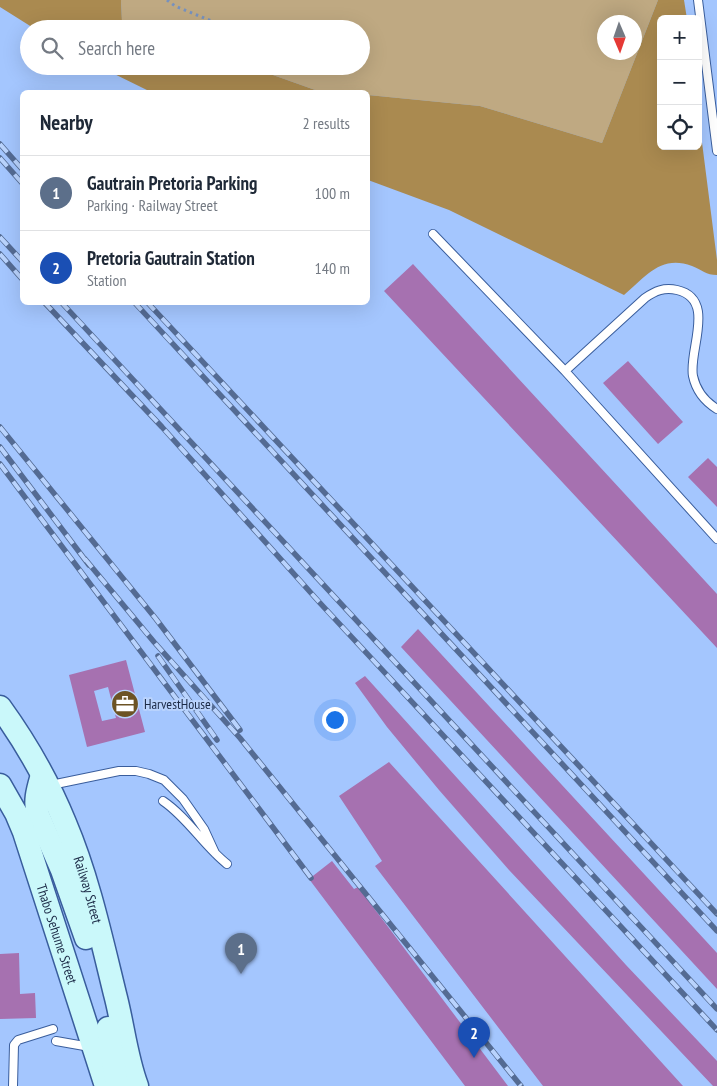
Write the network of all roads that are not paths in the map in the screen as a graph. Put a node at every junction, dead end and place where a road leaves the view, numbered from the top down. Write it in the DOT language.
graph roads {
  1 [pos="698,0"];
  2 [pos="717,151"];
  3 [pos="434,234"];
  4 [pos="565,371"];
  5 [pos="717,409"];
  6 [pos="717,539"];
  7 [pos="0,707"];
  8 [pos="45,780"];
  9 [pos="0,785"];
  10 [pos="164,801"];
  11 [pos="215,853"];
  12 [pos="227,864"];
  13 [pos="53,1029"];
  14 [pos="56,1041"];
  15 [pos="94,1048"];
  16 [pos="13,1086"];
  17 [pos="106,1086"];
  18 [pos="116,1086"];
  19 [pos="137,1086"];
  1 -- 2 [label="lane"];
  3 -- 4 [label="lane"];
  4 -- 5 [label="lane"];
  4 -- 6 [label="lane"];
  7 -- 8 [label="main road, Railway Street"];
  8 -- 11 [label="lane"];
  8 -- 18 [label="main road"];
  8 -- 19 [label="main road, Railway Street"];
  9 -- 15 [label="main road, Thabo Sehume Street"];
  10 -- 11 [label="lane"];
  11 -- 12 [label="lane"];
  13 -- 16 [label="lane"];
  14 -- 15 [label="lane"];
  15 -- 17 [label="main road, Thabo Sehume Street"];
}
